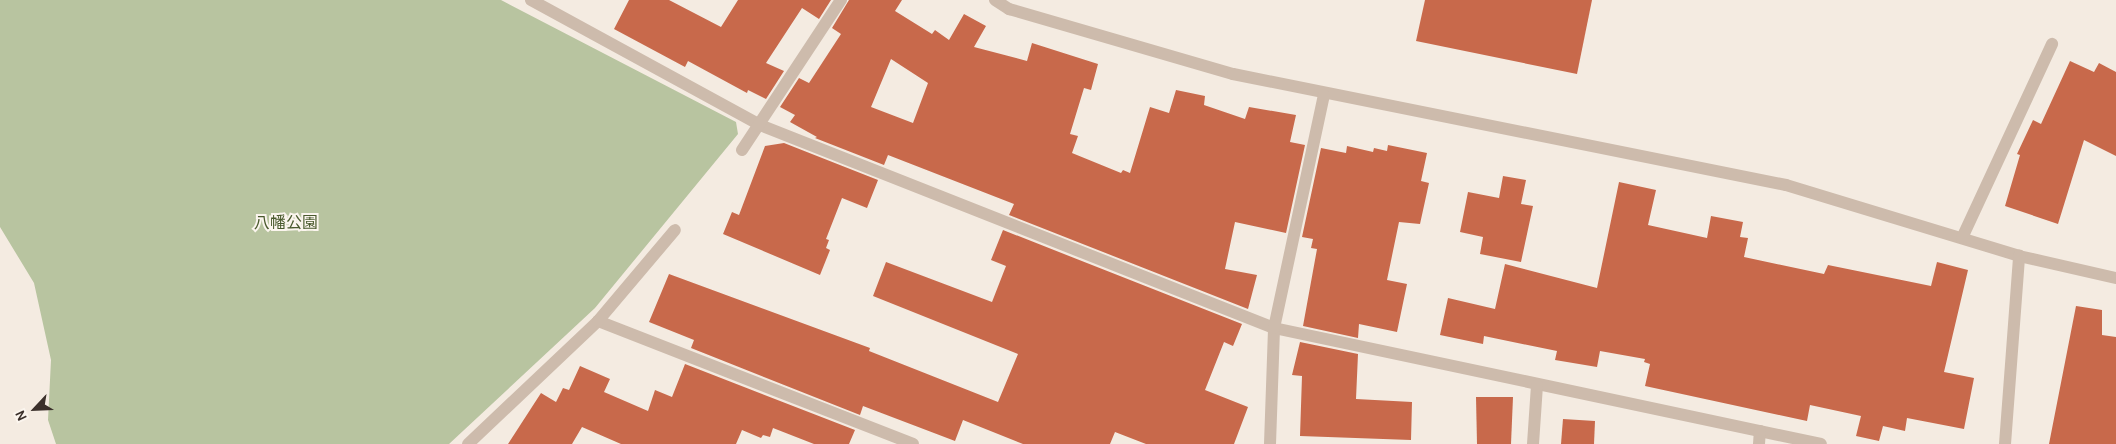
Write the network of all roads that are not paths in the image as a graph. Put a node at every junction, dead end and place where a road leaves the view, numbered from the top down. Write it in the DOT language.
graph roads {
  1 [pos="531,0"];
  2 [pos="841,0"];
  3 [pos="995,0"];
  4 [pos="2052,44"];
  5 [pos="1324,95"];
  6 [pos="760,125"];
  7 [pos="742,150"];
  8 [pos="675,230"];
  9 [pos="1962,238"];
  10 [pos="2020,256"];
  11 [pos="2116,278"];
  12 [pos="598,321"];
  13 [pos="1274,328"];
  14 [pos="1537,385"];
  15 [pos="1760,438"];
  16 [pos="468,444"];
  17 [pos="913,444"];
  18 [pos="1270,444"];
  19 [pos="1534,444"];
  20 [pos="1821,444"];
  21 [pos="2005,444"];
  1 -- 6 [label="street"];
  2 -- 6 [label="street"];
  3 -- 5 [label="street"];
  4 -- 9 [label="street"];
  5 -- 9 [label="street"];
  5 -- 13 [label="street"];
  6 -- 7 [label="street"];
  6 -- 13 [label="street"];
  8 -- 12 [label="street"];
  9 -- 10 [label="street"];
  10 -- 11 [label="street"];
  10 -- 21 [label="street"];
  12 -- 16 [label="street"];
  12 -- 17 [label="street"];
  13 -- 14 [label="street"];
  13 -- 18 [label="street"];
  14 -- 15 [label="street"];
  14 -- 19 [label="street"];
  15 -- 20 [label="street"];
}
